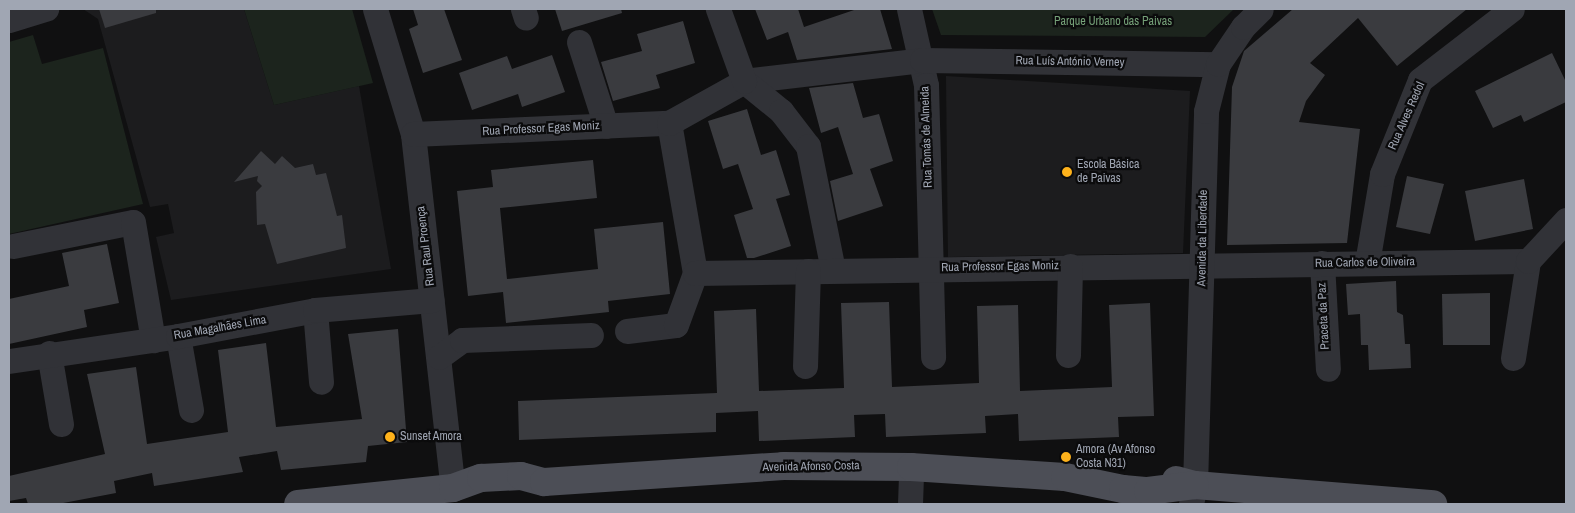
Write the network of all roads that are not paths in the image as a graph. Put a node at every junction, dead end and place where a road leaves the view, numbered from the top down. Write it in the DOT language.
graph roads {
  1 [pos="46,9"];
  2 [pos="376,9"];
  3 [pos="718,9"];
  4 [pos="909,9"];
  5 [pos="1261,9"];
  6 [pos="1512,9"];
  7 [pos="9,20"];
  8 [pos="579,42"];
  9 [pos="922,60"];
  10 [pos="1218,64"];
  11 [pos="744,80"];
  12 [pos="669,124"];
  13 [pos="606,126"];
  14 [pos="413,134"];
  15 [pos="1566,220"];
  16 [pos="13,246"];
  17 [pos="1528,261"];
  18 [pos="1322,263"];
  19 [pos="1367,263"];
  20 [pos="1203,264"];
  21 [pos="1070,266"];
  22 [pos="930,268"];
  23 [pos="833,270"];
  24 [pos="808,271"];
  25 [pos="695,273"];
  26 [pos="432,300"];
  27 [pos="315,310"];
  28 [pos="626,331"];
  29 [pos="591,335"];
  30 [pos="178,336"];
  31 [pos="153,340"];
  32 [pos="50,353"];
  33 [pos="1068,355"];
  34 [pos="438,356"];
  35 [pos="933,357"];
  36 [pos="1514,358"];
  37 [pos="9,361"];
  38 [pos="805,366"];
  39 [pos="1328,368"];
  40 [pos="321,382"];
  41 [pos="191,410"];
  42 [pos="61,424"];
  43 [pos="910,467"];
  44 [pos="453,488"];
  45 [pos="1193,494"];
  46 [pos="298,504"];
  47 [pos="910,504"];
  48 [pos="1434,504"];
  1 -- 7 [label="street"];
  2 -- 14 [label="street, Rua Raul Proença"];
  3 -- 11 [label="street"];
  4 -- 9 [label="street, Rua Tomás de Almeida"];
  5 -- 10 [label="street, Avenida da Liberdade"];
  6 -- 19 [label="street, Rua Alves Redol"];
  8 -- 13 [label="street"];
  9 -- 10 [label="street, Rua Luís António Verney"];
  9 -- 11 [label="street, Rua Luís António Verney"];
  9 -- 22 [label="street, Rua Tomás de Almeida"];
  10 -- 20 [label="street, Avenida da Liberdade"];
  11 -- 12 [label="street, Rua Professor Egas Moniz"];
  11 -- 23 [label="street"];
  12 -- 13 [label="street, Rua Professor Egas Moniz"];
  12 -- 25 [label="street"];
  13 -- 14 [label="street, Rua Professor Egas Moniz"];
  14 -- 26 [label="street, Rua Raul Proença"];
  15 -- 17 [label="street"];
  16 -- 31 [label="street"];
  17 -- 19 [label="street, Rua Carlos de Oliveira"];
  17 -- 36 [label="street"];
  18 -- 19 [label="street, Rua Carlos de Oliveira"];
  18 -- 20 [label="street, Rua Carlos de Oliveira"];
  18 -- 39 [label="street, Praceta da Paz"];
  20 -- 21 [label="street, Rua Professor Egas Moniz"];
  20 -- 45 [label="street, Avenida da Liberdade"];
  21 -- 22 [label="street, Rua Professor Egas Moniz"];
  21 -- 33 [label="street, Rua Professor Egas Moniz"];
  22 -- 23 [label="street, Rua Professor Egas Moniz"];
  22 -- 35 [label="street, Rua Professor Egas Moniz"];
  23 -- 24 [label="street, Rua Professor Egas Moniz"];
  24 -- 25 [label="street, Rua Professor Egas Moniz"];
  24 -- 38 [label="street"];
  25 -- 28 [label="street"];
  26 -- 27 [label="street, Rua Magalhães Lima"];
  26 -- 34 [label="street, Rua Raul Proença"];
  27 -- 30 [label="street, Rua Magalhães Lima"];
  27 -- 40 [label="street"];
  29 -- 34 [label="street"];
  30 -- 31 [label="street, Rua Magalhães Lima"];
  30 -- 41 [label="street"];
  31 -- 32 [label="street, Rua Magalhães Lima"];
  32 -- 37 [label="street, Rua Magalhães Lima"];
  32 -- 42 [label="street"];
  34 -- 44 [label="street, Rua Raul Proença"];
  43 -- 44 [label="main road, Avenida Afonso Costa"];
  43 -- 45 [label="main road, Avenida Afonso Costa"];
  43 -- 47 [label="street"];
  44 -- 46 [label="main road, Avenida Afonso Costa"];
  45 -- 48 [label="main road, Avenida Afonso Costa"];
}
